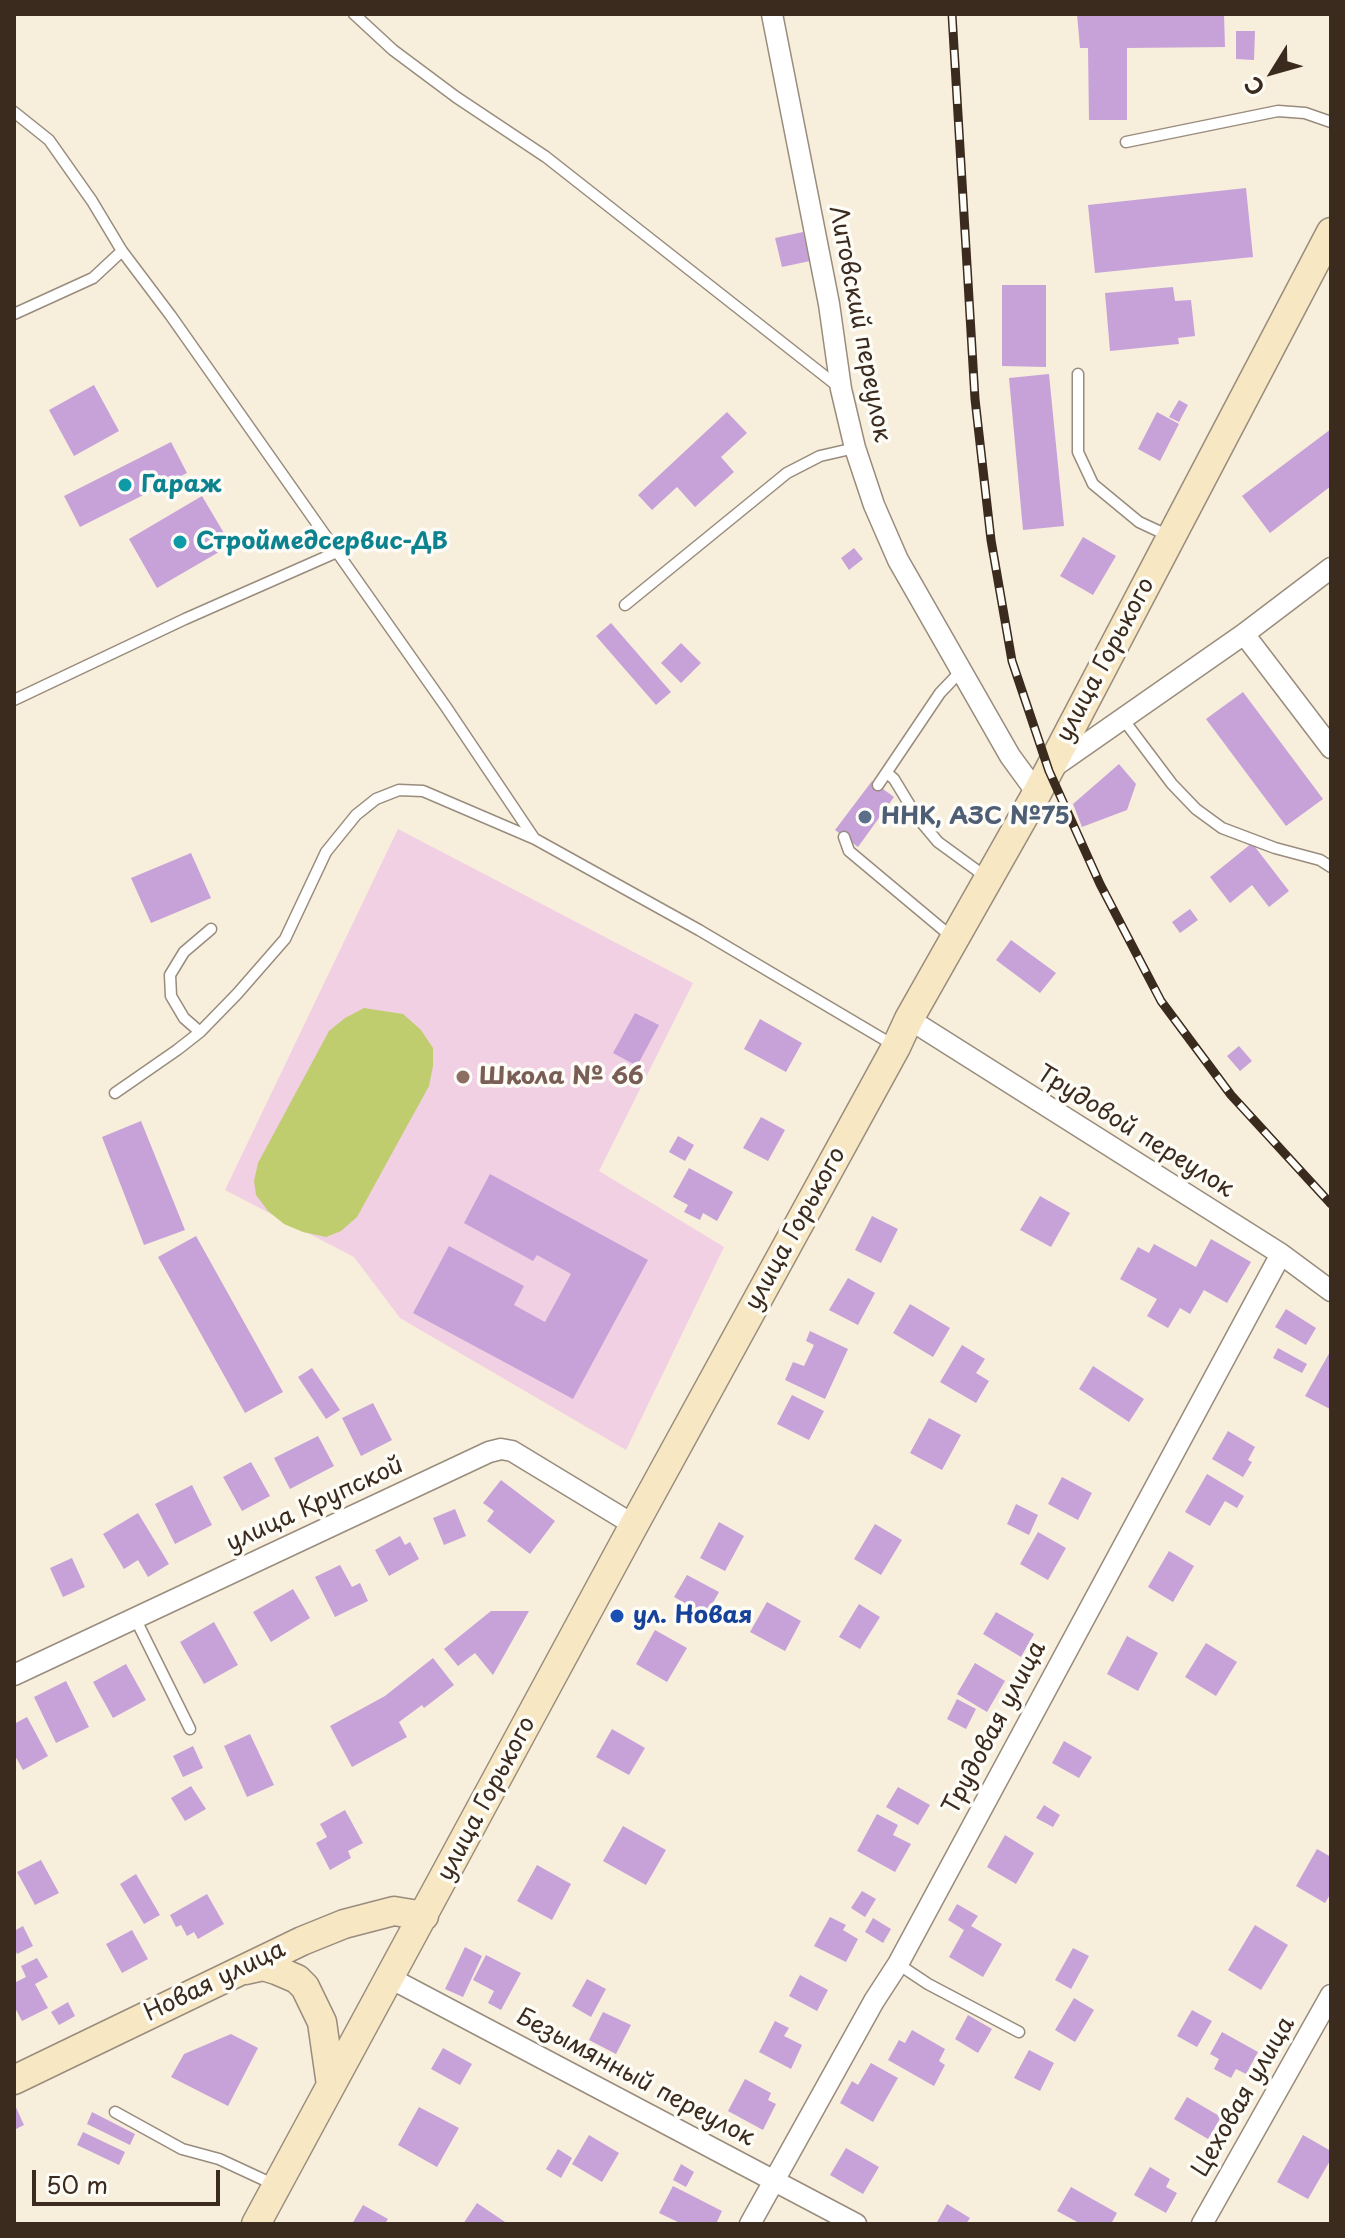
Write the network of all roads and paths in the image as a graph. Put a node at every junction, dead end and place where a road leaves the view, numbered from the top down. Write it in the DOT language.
graph roads {
  1 [pos="354,14"];
  2 [pos="772,14"];
  3 [pos="14,112"];
  4 [pos="1331,122"];
  5 [pos="1126,142"];
  6 [pos="1331,232"];
  7 [pos="122,251"];
  8 [pos="14,314"];
  9 [pos="1078,374"];
  10 [pos="841,389"];
  11 [pos="855,448"];
  12 [pos="1171,537"];
  13 [pos="337,552"];
  14 [pos="1331,568"];
  15 [pos="625,605"];
  16 [pos="1244,634"];
  17 [pos="963,670"];
  18 [pos="14,700"];
  19 [pos="1123,719"];
  20 [pos="1331,748"];
  21 [pos="887,773"];
  22 [pos="1043,782"];
  23 [pos="878,785"];
  24 [pos="844,837"];
  25 [pos="535,839"];
  26 [pos="1331,867"];
  27 [pos="987,878"];
  28 [pos="211,929"];
  29 [pos="954,939"];
  30 [pos="909,1019"];
  31 [pos="200,1032"];
  32 [pos="896,1047"];
  33 [pos="115,1093"];
  34 [pos="1281,1254"];
  35 [pos="1331,1291"];
  36 [pos="634,1525"];
  37 [pos="135,1618"];
  38 [pos="14,1675"];
  39 [pos="190,1729"];
  40 [pos="424,1916"];
  41 [pos="898,1964"];
  42 [pos="232,1973"];
  43 [pos="390,1978"];
  44 [pos="1331,1995"];
  45 [pos="1019,2032"];
  46 [pos="14,2080"];
  47 [pos="331,2085"];
  48 [pos="115,2112"];
  49 [pos="773,2179"];
  50 [pos="277,2186"];
  51 [pos="256,2224"];
  52 [pos="750,2224"];
  53 [pos="856,2224"];
  54 [pos="1202,2224"];
  1 -- 10 [label="lane"];
  2 -- 10 [label="street, Литовский переулок"];
  3 -- 7 [label="lane"];
  4 -- 5 [label="lane"];
  6 -- 12 [label="main road, улица Горького"];
  7 -- 8 [label="lane"];
  7 -- 13 [label="lane"];
  9 -- 12 [label="lane"];
  10 -- 11 [label="street, Литовский переулок"];
  11 -- 15 [label="lane"];
  11 -- 17 [label="street, Литовский переулок"];
  12 -- 22 [label="main road, улица Горького"];
  13 -- 18 [label="lane"];
  13 -- 25 [label="lane"];
  14 -- 16 [label="street"];
  16 -- 19 [label="street"];
  16 -- 20 [label="street"];
  17 -- 21 [label="lane"];
  17 -- 22 [label="street, Литовский переулок"];
  19 -- 22 [label="street"];
  19 -- 26 [label="lane"];
  21 -- 23 [label="lane"];
  21 -- 27 [label="lane"];
  22 -- 27 [label="main road, улица Горького"];
  24 -- 29 [label="lane"];
  25 -- 31 [label="lane"];
  25 -- 32 [label="lane"];
  27 -- 29 [label="main road, улица Горького"];
  28 -- 31 [label="lane"];
  29 -- 30 [label="main road, улица Горького"];
  30 -- 32 [label="main road, улица Горького"];
  30 -- 34 [label="street, Трудовой переулок"];
  31 -- 33 [label="lane"];
  32 -- 36 [label="main road, улица Горького"];
  34 -- 35 [label="street, Трудовой переулок"];
  34 -- 41 [label="street, Трудовая улица"];
  36 -- 37 [label="street, улица Крупской"];
  36 -- 40 [label="main road, улица Горького"];
  37 -- 38 [label="street, улица Крупской"];
  37 -- 39 [label="lane"];
  40 -- 42 [label="main road, Новая улица"];
  40 -- 43 [label="main road, улица Горького"];
  41 -- 45 [label="lane"];
  41 -- 49 [label="street, Трудовая улица"];
  42 -- 46 [label="main road, Новая улица"];
  42 -- 47 [label="main road"];
  43 -- 47 [label="main road, улица Горького"];
  43 -- 49 [label="street, Безымянный переулок"];
  44 -- 54 [label="street, Цеховая улица"];
  47 -- 50 [label="main road, улица Горького"];
  48 -- 50 [label="lane"];
  49 -- 52 [label="street, Трудовая улица"];
  49 -- 53 [label="street, Безымянный переулок"];
  50 -- 51 [label="main road, улица Горького"];
}
